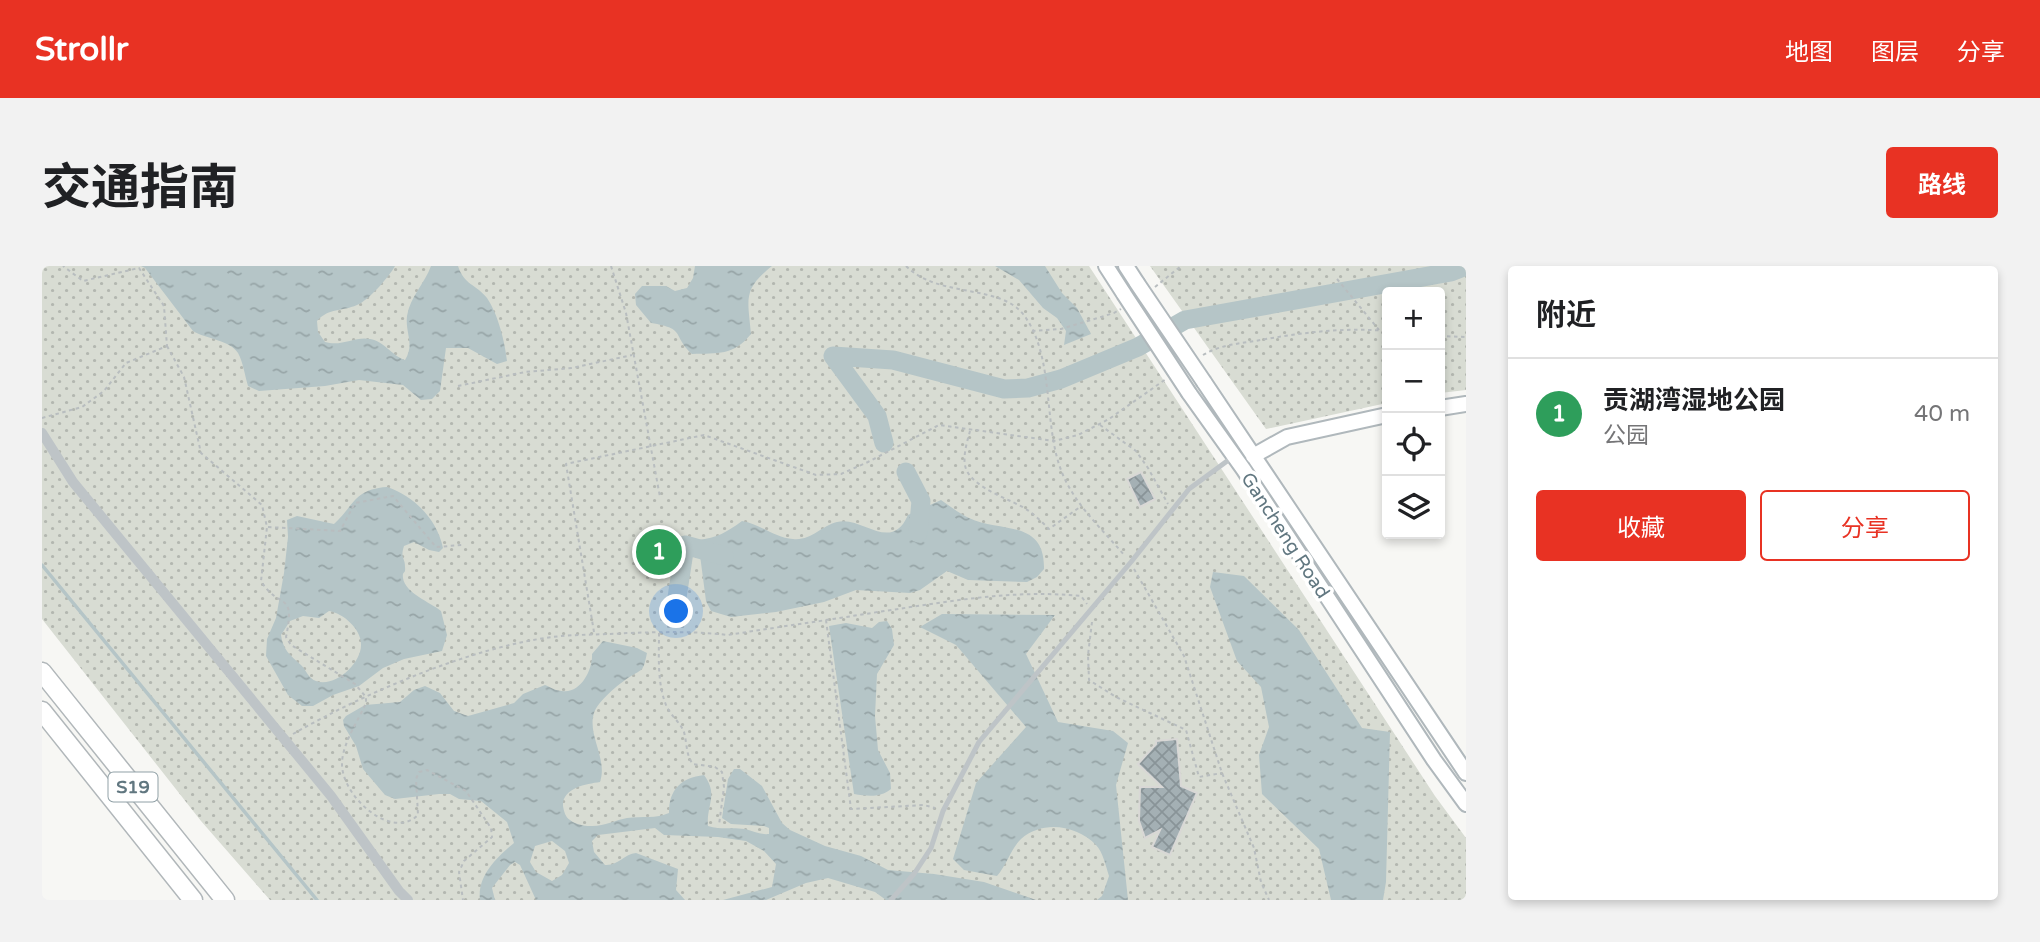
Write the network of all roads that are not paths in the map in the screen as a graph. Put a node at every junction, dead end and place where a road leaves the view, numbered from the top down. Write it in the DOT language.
graph roads {
  1 [pos="1106,266"];
  2 [pos="1126,266"];
  3 [pos="1466,403"];
  4 [pos="1445,406"];
  5 [pos="1382,417"];
  6 [pos="42,433"];
  7 [pos="1234,456"];
  8 [pos="1253,456"];
  9 [pos="42,673"];
  10 [pos="42,711"];
  11 [pos="1466,773"];
  12 [pos="1466,804"];
  13 [pos="193,900"];
  14 [pos="225,900"];
  15 [pos="408,900"];
  16 [pos="891,900"];
  1 -- 7 [label="street, Gancheng Road, bridge"];
  2 -- 8 [label="street, Gancheng Road, bridge"];
  3 -- 4 [label="street"];
  5 -- 8 [label="street"];
  6 -- 15 [label="street"];
  7 -- 12 [label="street, Gancheng Road"];
  7 -- 16 [label="lane"];
  8 -- 11 [label="street, Gancheng Road"];
  9 -- 14 [label="highway, S19"];
  10 -- 13 [label="highway, S19"];
}
